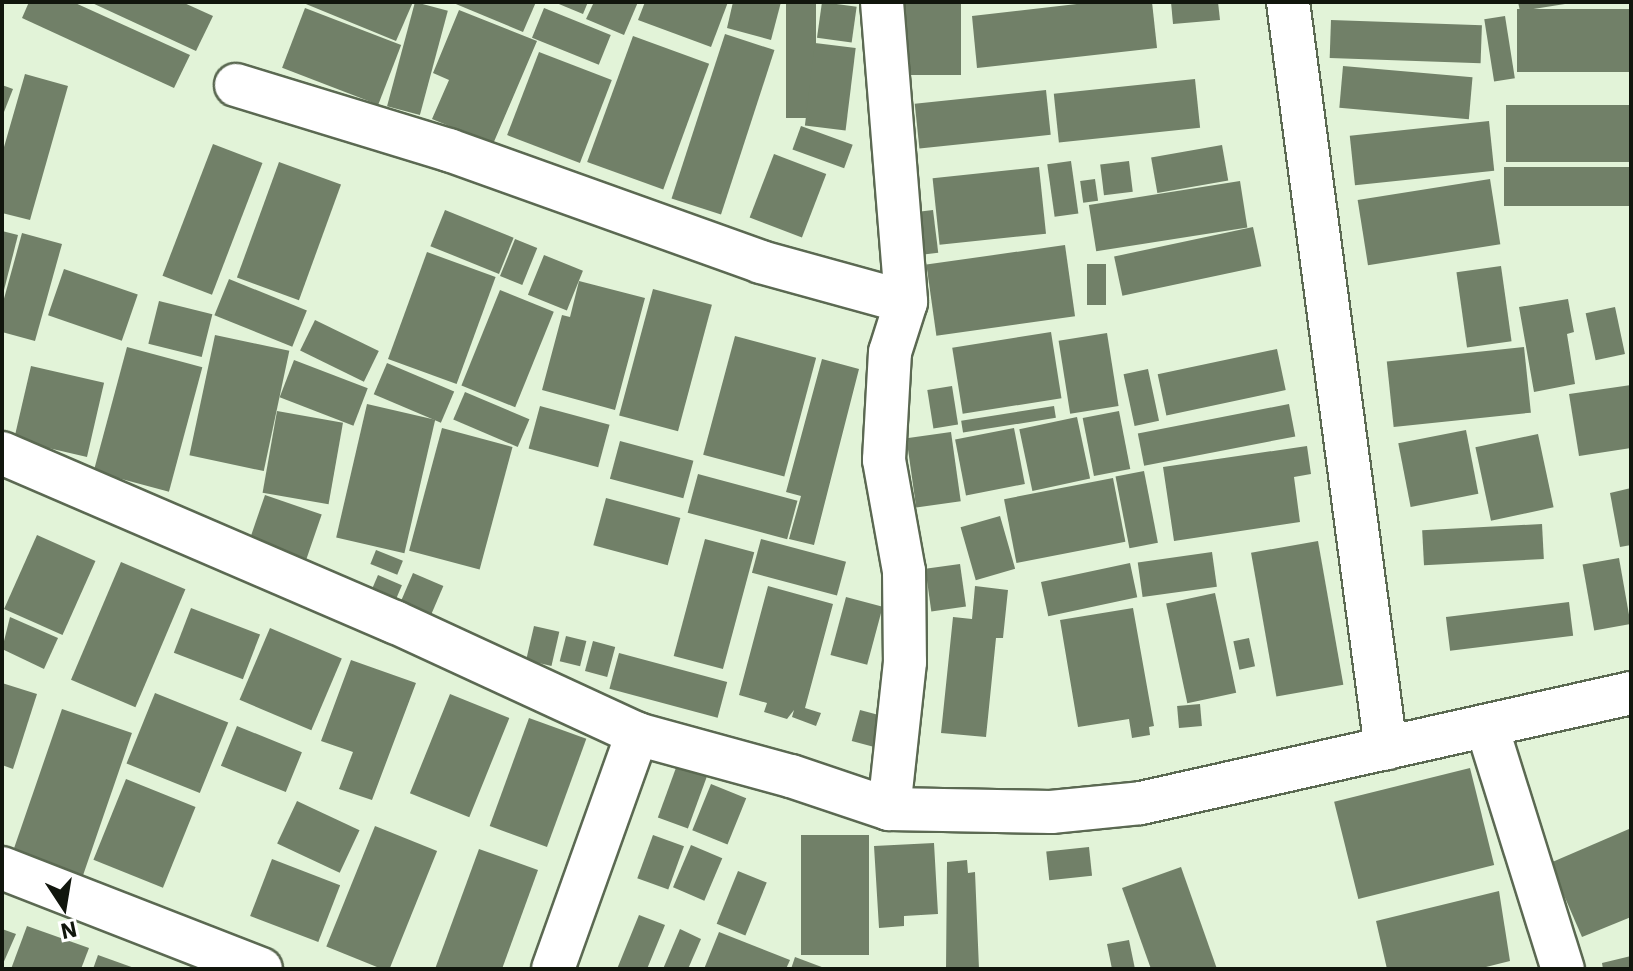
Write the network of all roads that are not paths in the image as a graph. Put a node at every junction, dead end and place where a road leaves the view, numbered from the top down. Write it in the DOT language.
graph roads {
  1 [pos="882,2"];
  2 [pos="1288,2"];
  3 [pos="236,85"];
  4 [pos="906,302"];
  5 [pos="2,453"];
  6 [pos="1631,693"];
  7 [pos="1487,727"];
  8 [pos="637,734"];
  9 [pos="1386,749"];
  10 [pos="889,809"];
  11 [pos="2,868"];
  12 [pos="261,969"];
  13 [pos="553,969"];
  14 [pos="1563,969"];
  1 -- 4 [label="street"];
  2 -- 9 [label="street"];
  3 -- 4 [label="street"];
  4 -- 10 [label="street"];
  5 -- 8 [label="street"];
  6 -- 7 [label="street"];
  7 -- 9 [label="street"];
  7 -- 14 [label="street"];
  8 -- 10 [label="street"];
  8 -- 13 [label="street"];
  9 -- 10 [label="street"];
  11 -- 12 [label="street"];
}
